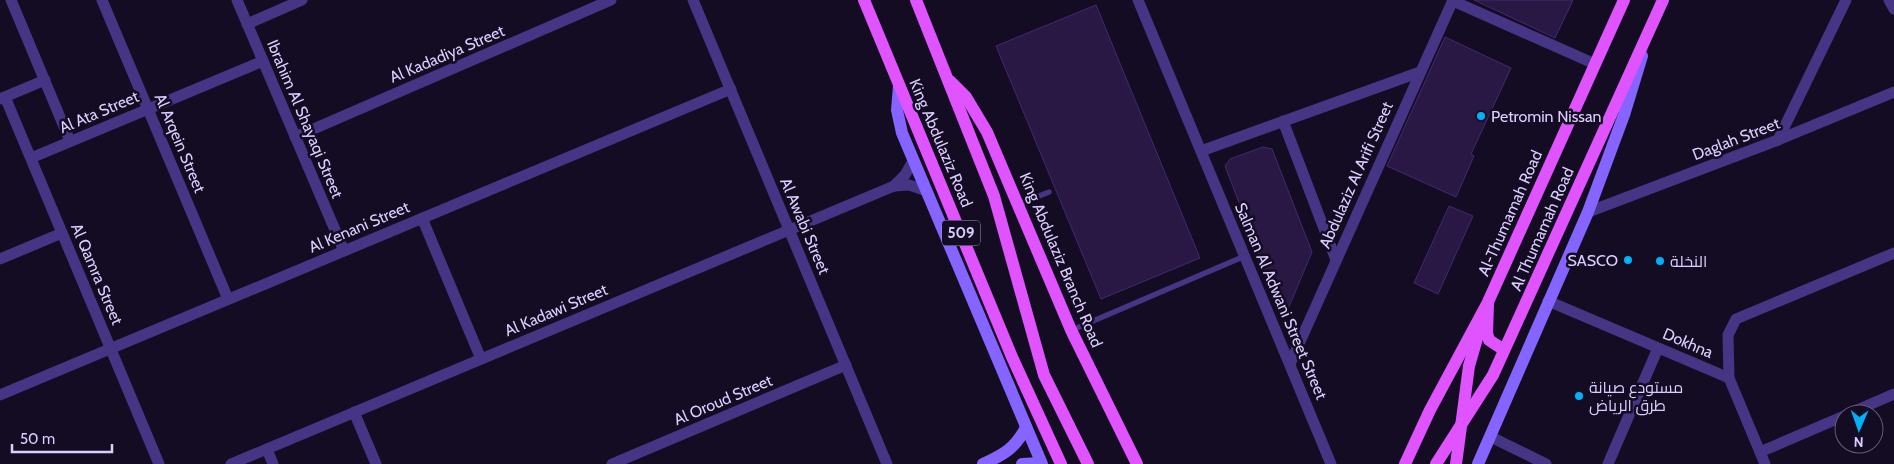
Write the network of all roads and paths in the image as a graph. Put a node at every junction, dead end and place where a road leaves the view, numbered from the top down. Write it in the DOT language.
graph roads {
  1 [pos="11,0"];
  2 [pos="102,0"];
  3 [pos="237,0"];
  4 [pos="302,0"];
  5 [pos="611,0"];
  6 [pos="694,0"];
  7 [pos="864,0"];
  8 [pos="916,0"];
  9 [pos="1138,0"];
  10 [pos="1624,0"];
  11 [pos="1663,0"];
  12 [pos="1846,0"];
  13 [pos="1889,0"];
  14 [pos="1453,1"];
  15 [pos="1894,9"];
  16 [pos="247,24"];
  17 [pos="1651,26"];
  18 [pos="263,61"];
  19 [pos="1595,64"];
  20 [pos="1420,72"];
  21 [pos="945,76"];
  22 [pos="45,80"];
  23 [pos="899,86"];
  24 [pos="731,89"];
  25 [pos="1894,92"];
  26 [pos="2,98"];
  27 [pos="148,109"];
  28 [pos="1284,121"];
  29 [pos="295,137"];
  30 [pos="1778,140"];
  31 [pos="70,141"];
  32 [pos="1201,151"];
  33 [pos="31,158"];
  34 [pos="913,161"];
  35 [pos="894,186"];
  36 [pos="924,190"];
  37 [pos="1049,192"];
  38 [pos="1019,204"];
  39 [pos="1588,212"];
  40 [pos="422,218"];
  41 [pos="789,230"];
  42 [pos="62,233"];
  43 [pos="344,251"];
  44 [pos="1894,253"];
  45 [pos="1245,256"];
  46 [pos="0,259"];
  47 [pos="1336,260"];
  48 [pos="228,299"];
  49 [pos="1548,301"];
  50 [pos="1488,302"];
  51 [pos="1071,330"];
  52 [pos="1658,348"];
  53 [pos="111,349"];
  54 [pos="1504,350"];
  55 [pos="481,359"];
  56 [pos="1290,364"];
  57 [pos="846,365"];
  58 [pos="1729,378"];
  59 [pos="1894,394"];
  60 [pos="0,395"];
  61 [pos="1871,404"];
  62 [pos="354,412"];
  63 [pos="1834,420"];
  64 [pos="1462,421"];
  65 [pos="1026,427"];
  66 [pos="1490,437"];
  67 [pos="267,449"];
  68 [pos="1760,452"];
  69 [pos="1041,463"];
  70 [pos="159,464"];
  71 [pos="231,464"];
  72 [pos="273,464"];
  73 [pos="376,464"];
  74 [pos="612,464"];
  75 [pos="887,464"];
  76 [pos="983,464"];
  77 [pos="1022,464"];
  78 [pos="1061,464"];
  79 [pos="1088,464"];
  80 [pos="1137,464"];
  81 [pos="1331,464"];
  82 [pos="1405,464"];
  83 [pos="1436,464"];
  84 [pos="1456,464"];
  85 [pos="1478,464"];
  86 [pos="1546,464"];
  87 [pos="1608,464"];
  88 [pos="1765,464"];
  1 -- 22 [label="street"];
  2 -- 27 [label="street, Al Arqein Street"];
  3 -- 16 [label="street, Ibrahim Al Shayaqi Street"];
  4 -- 16 [label="street"];
  5 -- 29 [label="street, Al Kadadiya Street"];
  6 -- 24 [label="street, Al Awabi Street"];
  7 -- 23 [label="main road, King Abdulaziz Road / 509"];
  8 -- 21 [label="main road, King Abdulaziz Road / 509"];
  9 -- 32 [label="street, Salman Al Adwani Street Street"];
  10 -- 19 [label="main road, Al-Thumamah Road"];
  11 -- 17 [label="main road, Al Thumamah Road"];
  12 -- 30 [label="street"];
  13 -- 15 [label="street"];
  14 -- 19 [label="street"];
  14 -- 20 [label="street, Abdulaziz Al Arifi Street"];
  16 -- 18 [label="street, Ibrahim Al Shayaqi Street"];
  17 -- 39 [label="street"];
  17 -- 54 [label="main road, Al Thumamah Road"];
  18 -- 27 [label="street, Al Ata Street"];
  18 -- 29 [label="street, Ibrahim Al Shayaqi Street"];
  19 -- 50 [label="main road, Al-Thumamah Road"];
  20 -- 28 [label="street"];
  20 -- 47 [label="street, Abdulaziz Al Arifi Street"];
  21 -- 38 [label="main road, King Abdulaziz Branch Road"];
  21 -- 79 [label="main road, King Abdulaziz Road / 509"];
  22 -- 26 [label="street"];
  22 -- 31 [label="street"];
  23 -- 34 [label="street"];
  23 -- 78 [label="main road, King Abdulaziz Road / 509"];
  24 -- 40 [label="street, Al Kenani Street"];
  24 -- 41 [label="street, Al Awabi Street"];
  25 -- 30 [label="street, Daglah Street"];
  26 -- 33 [label="street, Al Qamra Street"];
  27 -- 31 [label="street, Al Ata Street"];
  27 -- 48 [label="street, Al Arqein Street"];
  28 -- 32 [label="street"];
  28 -- 47 [label="street"];
  29 -- 43 [label="street, Ibrahim Al Shayaqi Street"];
  30 -- 39 [label="street, Daglah Street"];
  31 -- 33 [label="street, Al Ata Street"];
  32 -- 45 [label="street, Salman Al Adwani Street Street"];
  33 -- 42 [label="street, Al Qamra Street"];
  34 -- 35 [label="street, Al Kadawi Street"];
  34 -- 36 [label="street"];
  35 -- 36 [label="street, Al Kadawi Street"];
  35 -- 41 [label="street, Al Kadawi Street"];
  36 -- 65 [label="street"];
  37 -- 38 [label="lane"];
  38 -- 51 [label="main road, King Abdulaziz Branch Road"];
  39 -- 49 [label="street"];
  40 -- 43 [label="street, Al Kenani Street"];
  40 -- 55 [label="street"];
  41 -- 55 [label="street, Al Kadawi Street"];
  41 -- 57 [label="street, Al Awabi Street"];
  42 -- 46 [label="street"];
  42 -- 53 [label="street, Al Qamra Street"];
  43 -- 48 [label="street, Al Kenani Street"];
  44 -- 58 [label="street"];
  45 -- 51 [label="lane"];
  45 -- 56 [label="street, Salman Al Adwani Street Street"];
  47 -- 56 [label="street, Abdulaziz Al Arifi Street"];
  48 -- 53 [label="street, Al Kenani Street"];
  49 -- 52 [label="street, Dokhna"];
  49 -- 66 [label="street"];
  50 -- 54 [label="main road"];
  50 -- 64 [label="main road"];
  50 -- 82 [label="main road, Al Thumamah Road"];
  51 -- 80 [label="main road, King Abdulaziz Branch Road"];
  52 -- 58 [label="street, Dokhna"];
  52 -- 87 [label="street"];
  53 -- 60 [label="street, Al Kenani Street"];
  53 -- 70 [label="street, Al Qamra Street"];
  54 -- 64 [label="main road, Al Thumamah Road"];
  55 -- 62 [label="street, Al Kadawi Street"];
  56 -- 81 [label="street, Salman Al Adwani Street Street"];
  57 -- 74 [label="street, Al Oroud Street"];
  57 -- 75 [label="street, Al Awabi Street"];
  58 -- 68 [label="street"];
  59 -- 61 [label="street"];
  62 -- 67 [label="street, Al Kadawi Street"];
  62 -- 73 [label="street"];
  63 -- 68 [label="street"];
  64 -- 83 [label="main road, Al Thumamah Road"];
  64 -- 84 [label="main road"];
  65 -- 69 [label="street"];
  65 -- 76 [label="street"];
  66 -- 85 [label="street"];
  66 -- 86 [label="street"];
  67 -- 71 [label="street, Al Kadawi Street"];
  67 -- 72 [label="street"];
  68 -- 88 [label="street"];
  69 -- 77 [label="street"];
}
